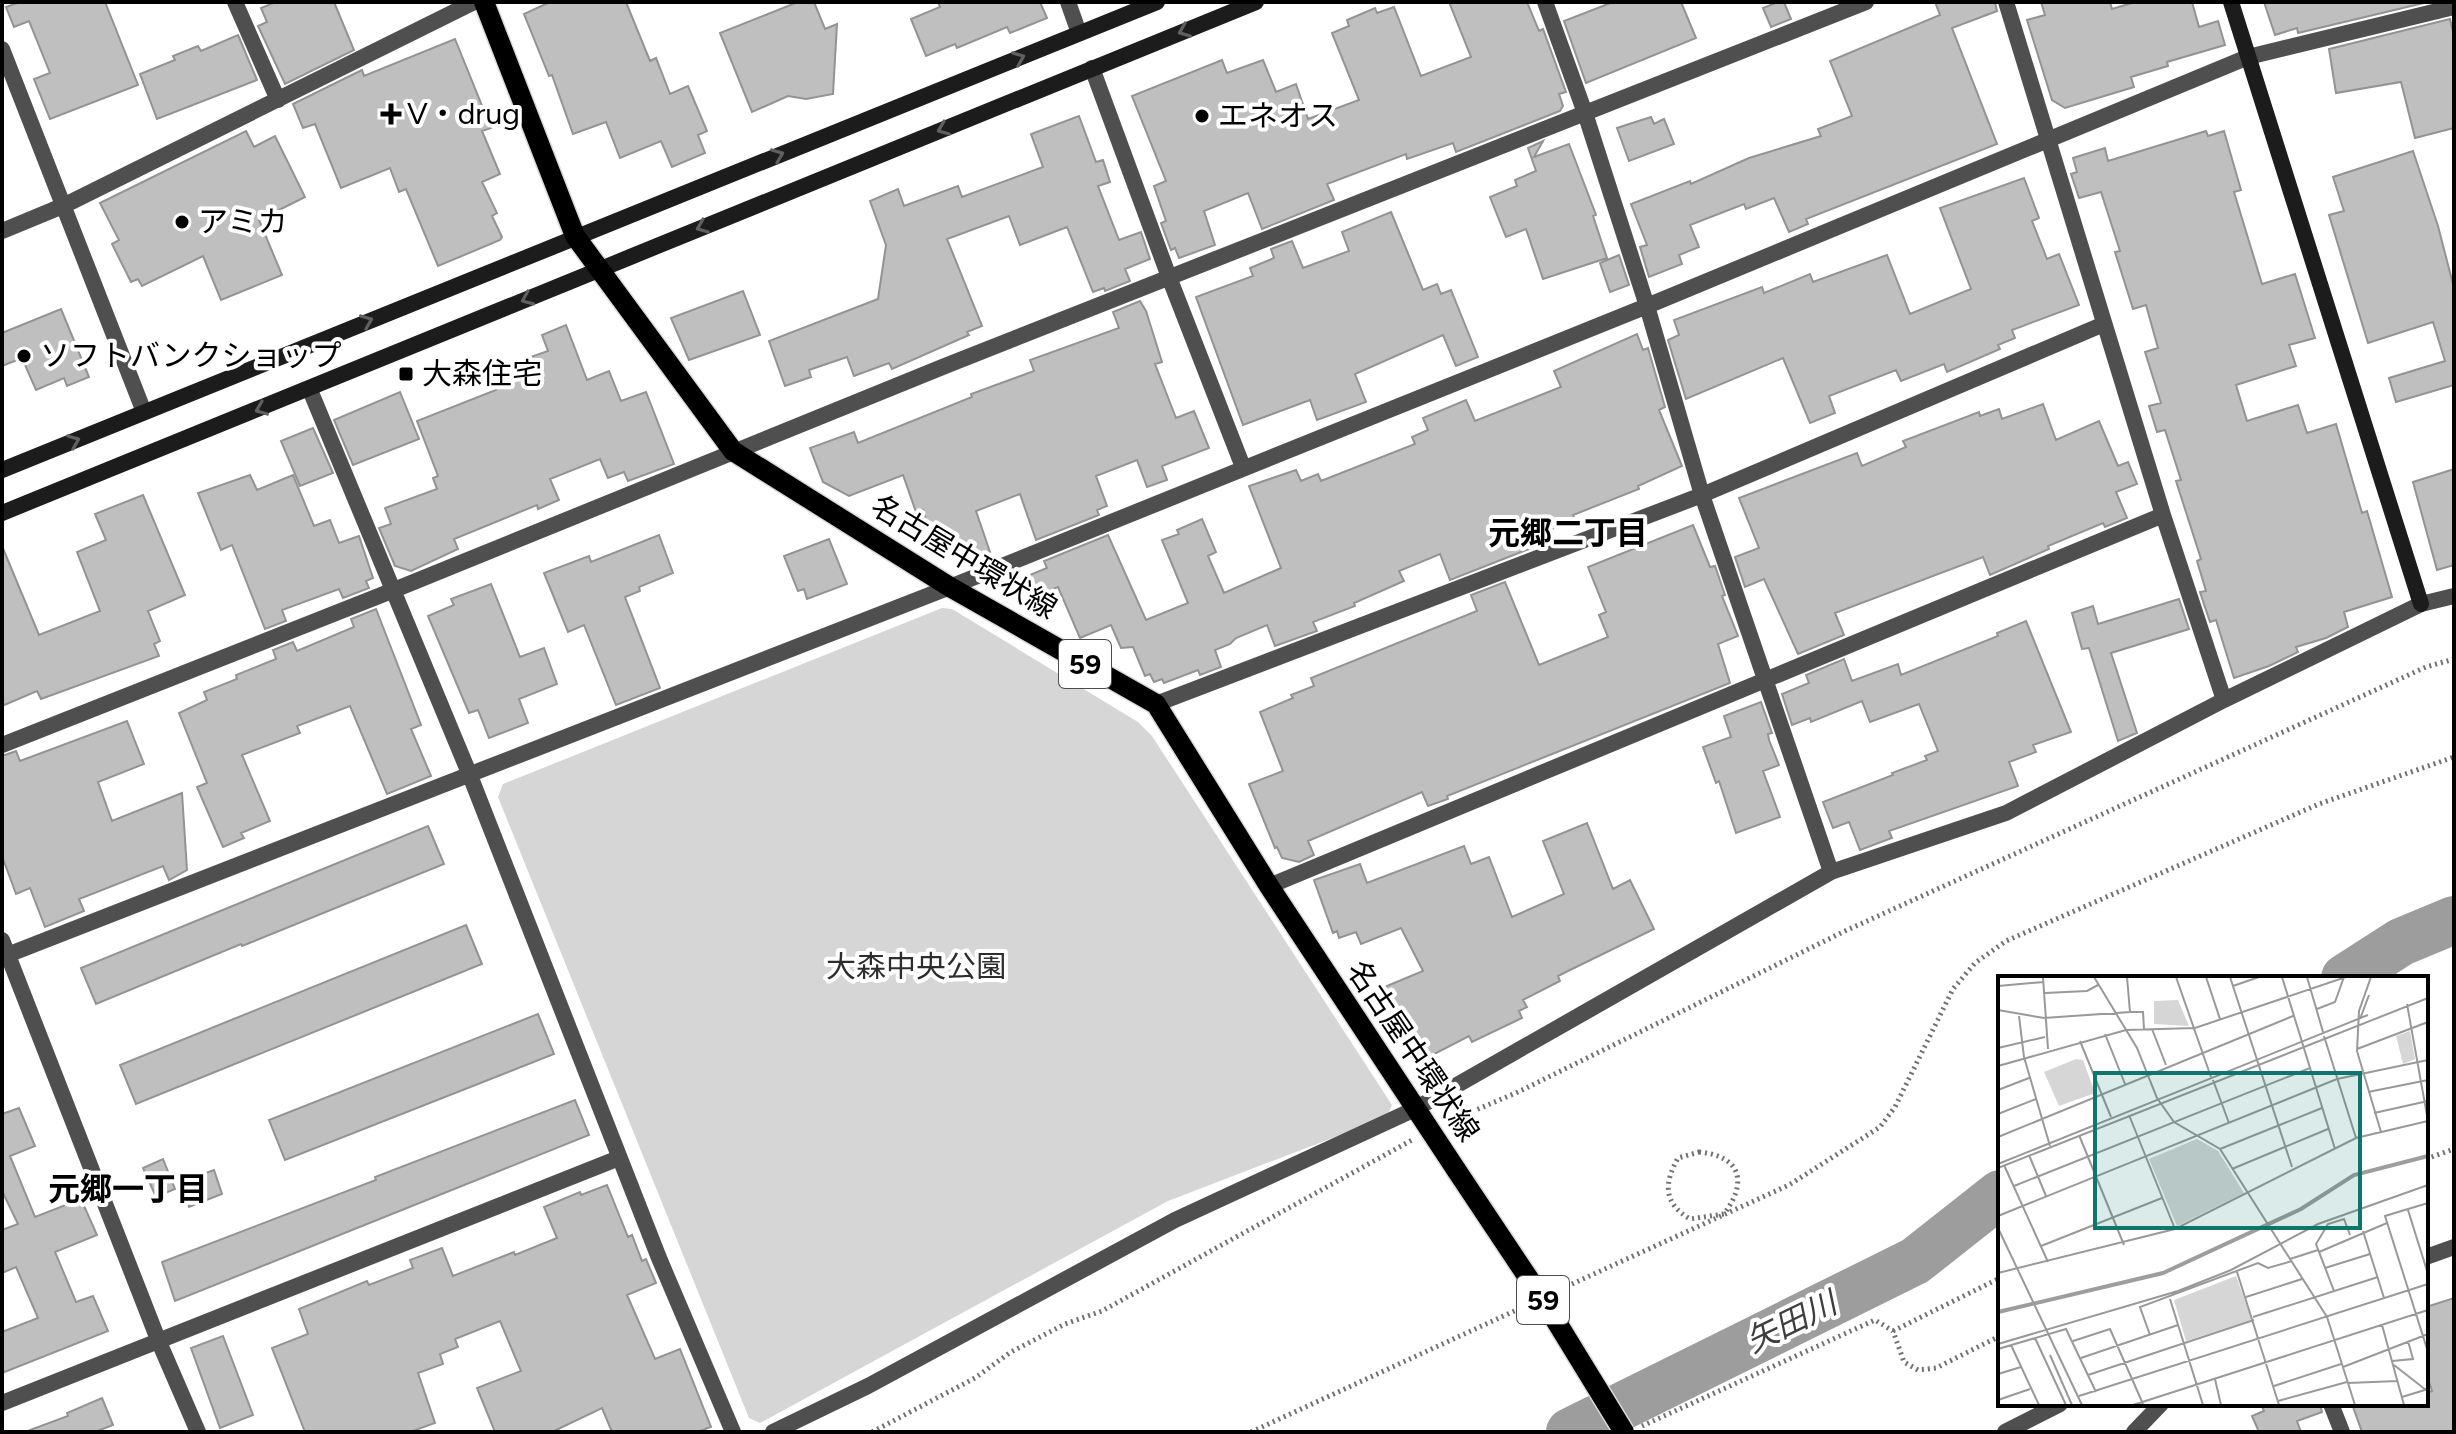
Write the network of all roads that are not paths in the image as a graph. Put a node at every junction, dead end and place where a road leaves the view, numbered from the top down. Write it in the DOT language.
graph roads {
  1 [pos="235,2"];
  2 [pos="474,2"];
  3 [pos="484,2"];
  4 [pos="1068,2"];
  5 [pos="1157,2"];
  6 [pos="1256,2"];
  7 [pos="1545,2"];
  8 [pos="1866,2"];
  9 [pos="2006,2"];
  10 [pos="2231,2"];
  11 [pos="2454,7"];
  12 [pos="1079,33"];
  13 [pos="2,49"];
  14 [pos="2248,57"];
  15 [pos="1092,68"];
  16 [pos="278,100"];
  17 [pos="1585,113"];
  18 [pos="2050,139"];
  19 [pos="65,205"];
  20 [pos="2,231"];
  21 [pos="575,236"];
  22 [pos="599,269"];
  23 [pos="1169,277"];
  24 [pos="1647,306"];
  25 [pos="2104,324"];
  26 [pos="310,390"];
  27 [pos="144,412"];
  28 [pos="733,451"];
  29 [pos="1243,467"];
  30 [pos="2,470"];
  31 [pos="1702,495"];
  32 [pos="2,513"];
  33 [pos="2163,515"];
  34 [pos="950,587"];
  35 [pos="394,590"];
  36 [pos="2454,596"];
  37 [pos="2421,604"];
  38 [pos="1765,678"];
  39 [pos="2224,700"];
  40 [pos="1156,704"];
  41 [pos="2,745"];
  42 [pos="469,773"];
  43 [pos="1831,872"];
  44 [pos="1269,886"];
  45 [pos="4,950"];
  46 [pos="1415,1109"];
  47 [pos="619,1158"];
  48 [pos="2454,1247"];
  49 [pos="2428,1256"];
  50 [pos="159,1342"];
  51 [pos="2,1403"];
  52 [pos="2056,1406"];
  53 [pos="2159,1406"];
  54 [pos="2332,1406"];
  55 [pos="198,1432"];
  56 [pos="733,1432"];
  57 [pos="773,1432"];
  58 [pos="1627,1432"];
  59 [pos="2005,1432"];
  60 [pos="2134,1432"];
  61 [pos="2342,1432"];
  1 -- 16 [label="street"];
  2 -- 16 [label="street"];
  3 -- 21 [label="main road, 名古屋中環状線 / 59"];
  4 -- 12 [label="street"];
  5 -- 12 [label="street"];
  6 -- 15 [label="street, one-way"];
  7 -- 17 [label="street"];
  8 -- 17 [label="street"];
  9 -- 18 [label="street"];
  10 -- 14 [label="street"];
  11 -- 14 [label="street"];
  21 -- 12 [label="street, one-way"];
  13 -- 19 [label="street"];
  14 -- 18 [label="street"];
  14 -- 37 [label="street"];
  15 -- 22 [label="street, one-way"];
  15 -- 23 [label="street"];
  16 -- 19 [label="street"];
  17 -- 23 [label="street"];
  17 -- 24 [label="street"];
  18 -- 24 [label="street"];
  18 -- 25 [label="street"];
  19 -- 20 [label="street"];
  19 -- 27 [label="street"];
  21 -- 22 [label="main road, 名古屋中環状線 / 59"];
  27 -- 21 [label="street, one-way"];
  22 -- 26 [label="street, one-way"];
  22 -- 28 [label="main road, 名古屋中環状線 / 59"];
  23 -- 28 [label="street"];
  23 -- 29 [label="street"];
  24 -- 29 [label="street"];
  24 -- 31 [label="street"];
  25 -- 31 [label="street"];
  25 -- 33 [label="street"];
  26 -- 32 [label="street, one-way"];
  26 -- 35 [label="street"];
  30 -- 27 [label="street, one-way"];
  28 -- 34 [label="main road, 名古屋中環状線 / 59"];
  28 -- 35 [label="street"];
  29 -- 34 [label="street"];
  31 -- 38 [label="street"];
  31 -- 40 [label="street"];
  33 -- 38 [label="street"];
  33 -- 39 [label="street"];
  34 -- 40 [label="main road, 名古屋中環状線 / 59"];
  34 -- 42 [label="street"];
  35 -- 41 [label="street"];
  35 -- 42 [label="street"];
  36 -- 37 [label="street"];
  37 -- 39 [label="street"];
  38 -- 43 [label="street"];
  38 -- 44 [label="street"];
  39 -- 43 [label="street"];
  40 -- 44 [label="main road, 名古屋中環状線 / 59"];
  42 -- 45 [label="street"];
  42 -- 47 [label="street"];
  43 -- 46 [label="street"];
  44 -- 46 [label="main road, 名古屋中環状線 / 59"];
  45 -- 50 [label="street"];
  46 -- 57 [label="street"];
  46 -- 58 [label="main road, 名古屋中環状線 / 59, bridge"];
  47 -- 50 [label="street"];
  47 -- 56 [label="street"];
  48 -- 49 [label="street"];
  50 -- 51 [label="street"];
  50 -- 55 [label="street"];
  52 -- 59 [label="street"];
  53 -- 60 [label="street"];
  54 -- 61 [label="street"];
}
